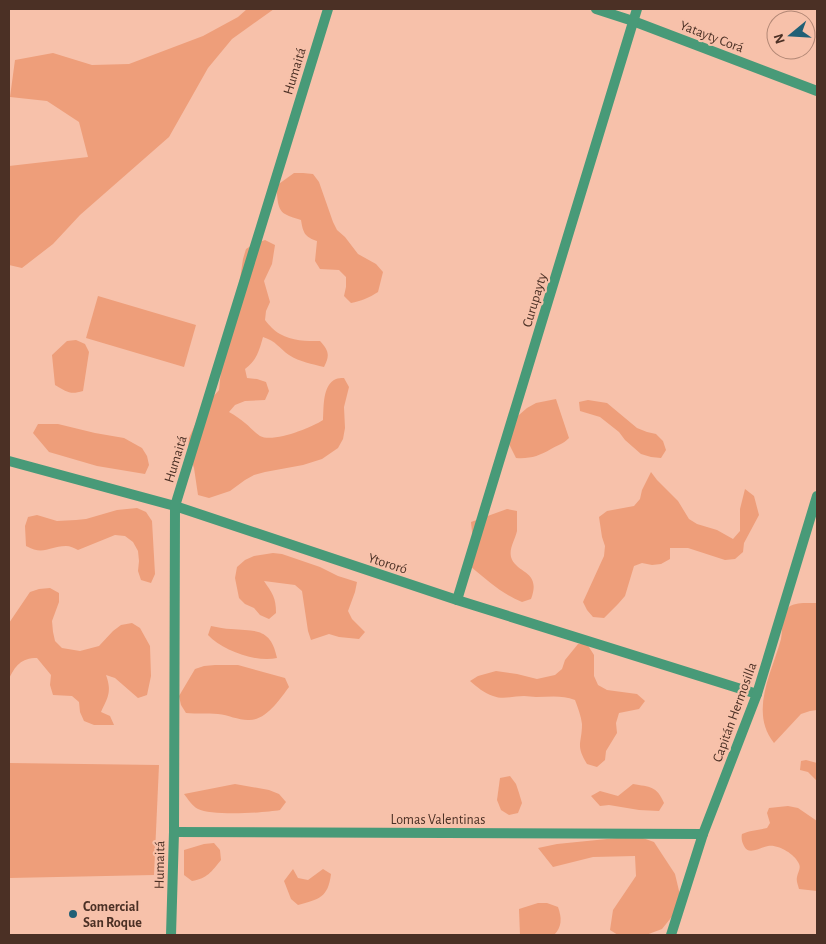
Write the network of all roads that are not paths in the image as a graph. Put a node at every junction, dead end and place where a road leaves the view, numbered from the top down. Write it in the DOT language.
graph roads {
  1 [pos="328,9"];
  2 [pos="596,9"];
  3 [pos="637,9"];
  4 [pos="633,21"];
  5 [pos="817,91"];
  6 [pos="9,461"];
  7 [pos="817,496"];
  8 [pos="175,506"];
  9 [pos="457,600"];
  10 [pos="757,694"];
  11 [pos="174,832"];
  12 [pos="703,834"];
  13 [pos="172,935"];
  14 [pos="671,935"];
  1 -- 8 [label="street, Humaitá"];
  2 -- 4 [label="street, Yatayty Corá"];
  3 -- 4 [label="street, Curupayty"];
  4 -- 5 [label="street, Yatayty Corá"];
  4 -- 9 [label="street, Curupayty"];
  6 -- 8 [label="street, Ytororó"];
  7 -- 10 [label="street, Capitán Hermosilla"];
  8 -- 9 [label="street, Ytororó"];
  8 -- 11 [label="street, Humaitá"];
  9 -- 10 [label="street, Ytororó"];
  10 -- 12 [label="street, Capitán Hermosilla"];
  11 -- 12 [label="street, Lomas Valentinas"];
  11 -- 13 [label="street, Humaitá"];
  12 -- 14 [label="street, Capitán Hermosilla"];
}
